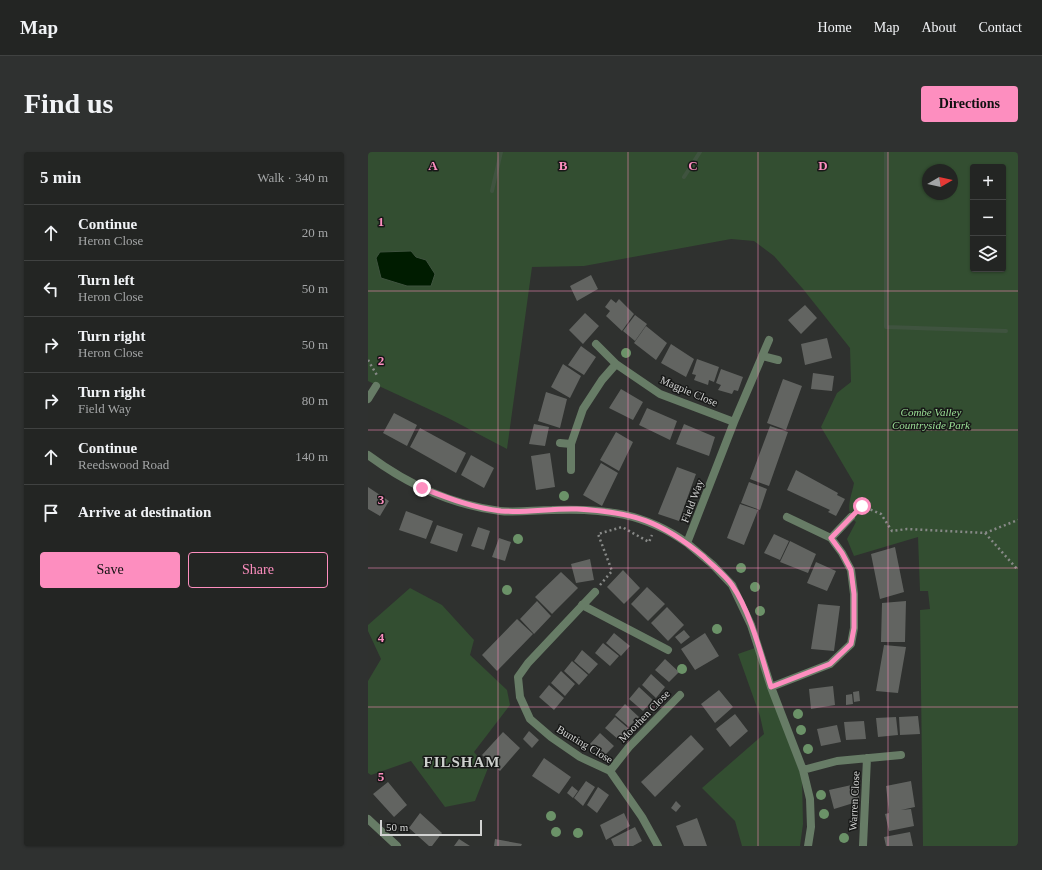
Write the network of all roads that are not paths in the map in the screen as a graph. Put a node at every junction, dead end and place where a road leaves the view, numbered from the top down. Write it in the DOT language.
graph roads {
  1 [pos="769,340"];
  2 [pos="596,344"];
  3 [pos="762,356"];
  4 [pos="778,360"];
  5 [pos="616,364"];
  6 [pos="376,386"];
  7 [pos="368,399"];
  8 [pos="734,422"];
  9 [pos="560,443"];
  10 [pos="571,444"];
  11 [pos="368,455"];
  12 [pos="571,470"];
  13 [pos="787,517"];
  14 [pos="851,518"];
  15 [pos="831,538"];
  16 [pos="687,543"];
  17 [pos="595,592"];
  18 [pos="582,605"];
  19 [pos="668,650"];
  20 [pos="771,687"];
  21 [pos="680,695"];
  22 [pos="901,755"];
  23 [pos="867,758"];
  24 [pos="803,770"];
  25 [pos="610,772"];
  26 [pos="368,819"];
  27 [pos="397,846"];
  28 [pos="658,846"];
  29 [pos="808,846"];
  30 [pos="863,846"];
  1 -- 3 [label="street, Field Way"];
  2 -- 5 [label="street, Magpie Close"];
  3 -- 4 [label="street"];
  3 -- 8 [label="street, Field Way"];
  5 -- 8 [label="street, Magpie Close"];
  5 -- 10 [label="street"];
  6 -- 7 [label="street"];
  8 -- 16 [label="street, Field Way"];
  9 -- 10 [label="street"];
  10 -- 12 [label="street"];
  11 -- 16 [label="street"];
  13 -- 15 [label="street"];
  14 -- 15 [label="street"];
  15 -- 20 [label="street"];
  16 -- 20 [label="street"];
  17 -- 18 [label="street, Bunting Close"];
  18 -- 19 [label="street"];
  18 -- 25 [label="street, Bunting Close"];
  20 -- 24 [label="street"];
  21 -- 25 [label="street, Moorhen Close"];
  22 -- 23 [label="street, Warren Close"];
  23 -- 24 [label="street, Warren Close"];
  23 -- 30 [label="street, Warren Close"];
  24 -- 29 [label="street"];
  25 -- 28 [label="street, Bunting Close"];
  26 -- 27 [label="street"];
}
